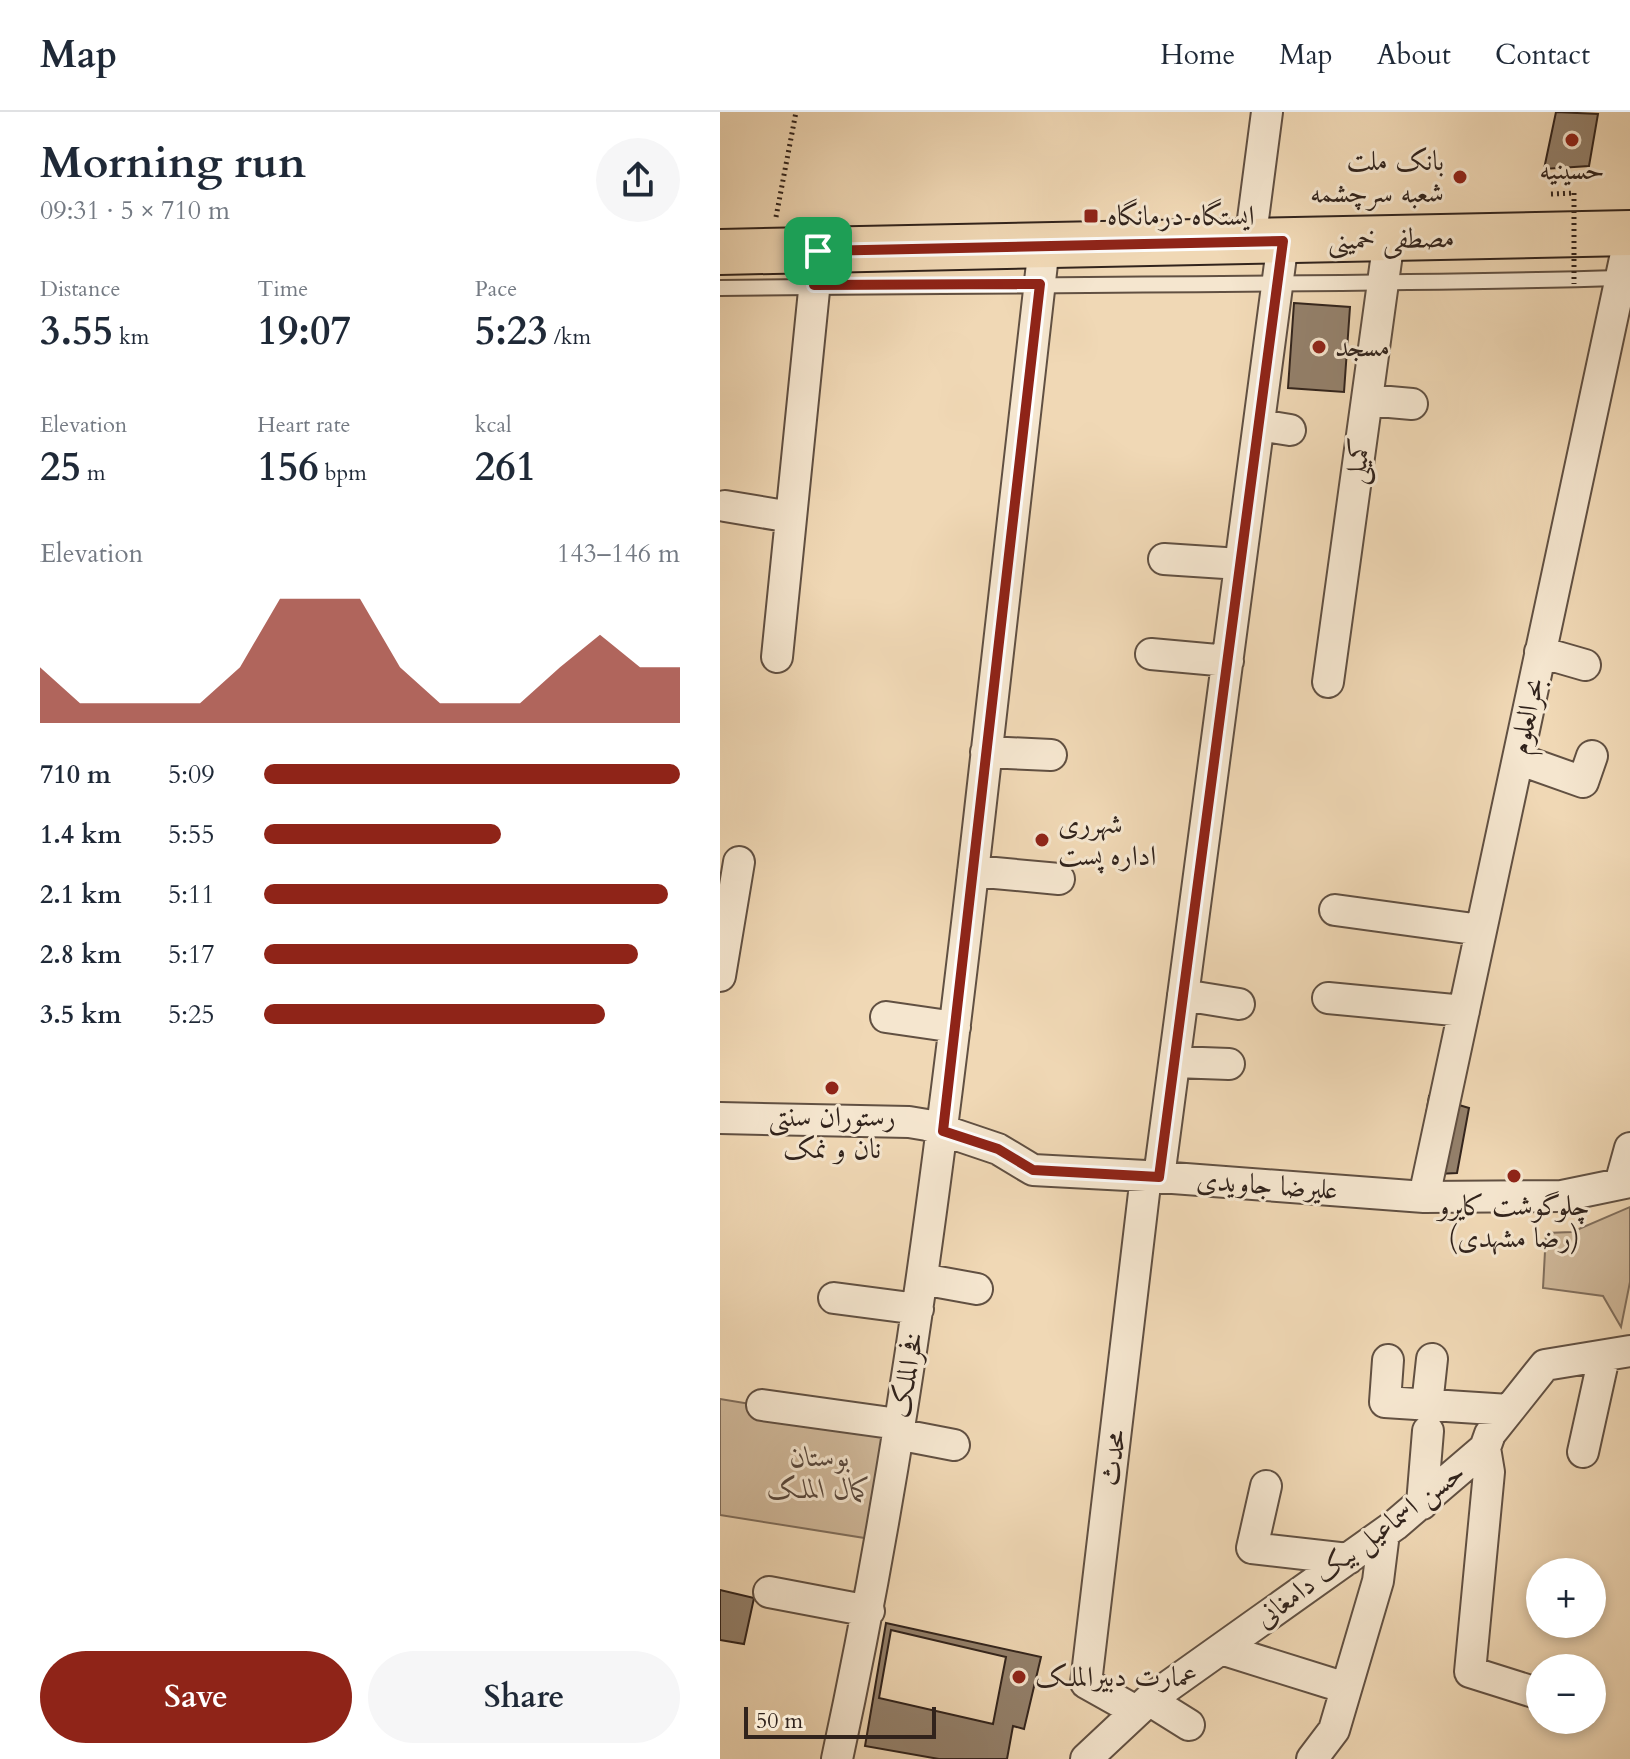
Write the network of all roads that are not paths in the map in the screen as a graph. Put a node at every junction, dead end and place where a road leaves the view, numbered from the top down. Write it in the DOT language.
graph roads {
  1 [pos="1267,112"];
  2 [pos="1630,234"];
  3 [pos="1389,239"];
  4 [pos="720,252"];
  5 [pos="1270,255"];
  6 [pos="1042,265"];
  7 [pos="816,268"];
  8 [pos="1625,278"];
  9 [pos="1383,281"];
  10 [pos="720,288"];
  11 [pos="1367,400"];
  12 [pos="1412,404"];
  13 [pos="1259,425"];
  14 [pos="1290,430"];
  15 [pos="725,506"];
  16 [pos="791,517"];
  17 [pos="1164,559"];
  18 [pos="1240,564"];
  19 [pos="1540,652"];
  20 [pos="1151,654"];
  21 [pos="777,657"];
  22 [pos="1228,661"];
  23 [pos="1585,665"];
  24 [pos="1328,682"];
  25 [pos="986,752"];
  26 [pos="1051,755"];
  27 [pos="1592,756"];
  28 [pos="1518,759"];
  29 [pos="739,862"];
  30 [pos="973,871"];
  31 [pos="1059,879"];
  32 [pos="1335,910"];
  33 [pos="1481,930"];
  34 [pos="720,976"];
  35 [pos="1183,995"];
  36 [pos="1328,998"];
  37 [pos="1239,1004"];
  38 [pos="1464,1011"];
  39 [pos="886,1017"];
  40 [pos="955,1027"];
  41 [pos="1175,1062"];
  42 [pos="1229,1064"];
  43 [pos="720,1118"];
  44 [pos="943,1131"];
  45 [pos="1630,1148"];
  46 [pos="1153,1176"];
  47 [pos="1625,1183"];
  48 [pos="1424,1197"];
  49 [pos="977,1289"];
  50 [pos="920,1294"];
  51 [pos="834,1298"];
  52 [pos="1617,1354"];
  53 [pos="1432,1359"];
  54 [pos="1388,1360"];
  55 [pos="762,1405"];
  56 [pos="1509,1410"];
  57 [pos="1428,1418"];
  58 [pos="897,1429"];
  59 [pos="954,1445"];
  60 [pos="1485,1448"];
  61 [pos="1583,1452"];
  62 [pos="1266,1486"];
  63 [pos="1422,1504"];
  64 [pos="1384,1533"];
  65 [pos="1348,1559"];
  66 [pos="769,1592"];
  67 [pos="869,1611"];
  68 [pos="1221,1649"];
  69 [pos="1346,1688"];
  70 [pos="1526,1690"];
  71 [pos="1142,1706"];
  72 [pos="1189,1725"];
  73 [pos="837,1759"];
  74 [pos="1086,1759"];
  75 [pos="1312,1759"];
  1 -- 5 [label="street"];
  2 -- 3 [label="main road, مصطفی خمینی"];
  2 -- 8 [label="street, بحرالعلوم"];
  3 -- 5 [label="main road, مصطفی خمینی"];
  3 -- 9 [label="street, کمیلی"];
  4 -- 7 [label="main road, مصطفی خمینی"];
  5 -- 6 [label="main road, مصطفی خمینی"];
  5 -- 9 [label="lane"];
  5 -- 13 [label="street"];
  6 -- 7 [label="main road, مصطفی خمینی"];
  6 -- 25 [label="street, فخرالملک"];
  7 -- 10 [label="lane"];
  7 -- 16 [label="street"];
  8 -- 9 [label="lane"];
  8 -- 19 [label="street, بحرالعلوم"];
  9 -- 11 [label="street, کمیلی"];
  11 -- 12 [label="street"];
  11 -- 24 [label="street, کمیلی"];
  13 -- 14 [label="street"];
  13 -- 18 [label="street"];
  15 -- 16 [label="street"];
  16 -- 21 [label="street"];
  17 -- 18 [label="street"];
  18 -- 22 [label="street"];
  19 -- 23 [label="street"];
  19 -- 28 [label="street, بحرالعلوم"];
  20 -- 22 [label="street"];
  22 -- 35 [label="street"];
  25 -- 26 [label="street"];
  25 -- 30 [label="street, فخرالملک"];
  27 -- 28 [label="street"];
  28 -- 33 [label="street, بحرالعلوم"];
  29 -- 34 [label="street"];
  30 -- 31 [label="street"];
  30 -- 40 [label="street, فخرالملک"];
  32 -- 33 [label="street"];
  33 -- 38 [label="street, بحرالعلوم"];
  35 -- 37 [label="street"];
  35 -- 41 [label="street"];
  36 -- 38 [label="street"];
  38 -- 48 [label="street, بحرالعلوم"];
  39 -- 40 [label="street"];
  40 -- 44 [label="street, فخرالملک"];
  41 -- 42 [label="street"];
  41 -- 46 [label="street"];
  43 -- 44 [label="street, علیرضا جاویدی"];
  44 -- 46 [label="street, علیرضا جاویدی"];
  44 -- 50 [label="street, فخرالملک"];
  45 -- 47 [label="street"];
  46 -- 48 [label="street, علیرضا جاویدی"];
  46 -- 71 [label="street, محدث"];
  47 -- 48 [label="street, علیرضا جاویدی"];
  49 -- 50 [label="street"];
  50 -- 51 [label="street"];
  50 -- 58 [label="street, فخرالملک"];
  52 -- 56 [label="street, حسن اسماعیل بیک دامغانی"];
  52 -- 61 [label="street"];
  53 -- 57 [label="street"];
  54 -- 57 [label="street"];
  55 -- 58 [label="street"];
  56 -- 57 [label="street"];
  56 -- 60 [label="street, حسن اسماعیل بیک دامغانی"];
  57 -- 63 [label="street"];
  58 -- 59 [label="street"];
  58 -- 67 [label="street, فخرالملک"];
  60 -- 63 [label="street, حسن اسماعیل بیک دامغانی"];
  60 -- 70 [label="street"];
  62 -- 65 [label="street"];
  63 -- 64 [label="street, حسن اسماعیل بیک دامغانی"];
  64 -- 65 [label="street, حسن اسماعیل بیک دامغانی"];
  64 -- 69 [label="street"];
  65 -- 68 [label="street, حسن اسماعیل بیک دامغانی"];
  66 -- 67 [label="street"];
  67 -- 73 [label="street, فخرالملک"];
  68 -- 69 [label="street"];
  68 -- 71 [label="street, حسن اسماعیل بیک دامغانی"];
  69 -- 75 [label="street"];
  71 -- 72 [label="street"];
  71 -- 74 [label="street, حسن اسماعیل بیک دامغانی"];
}
